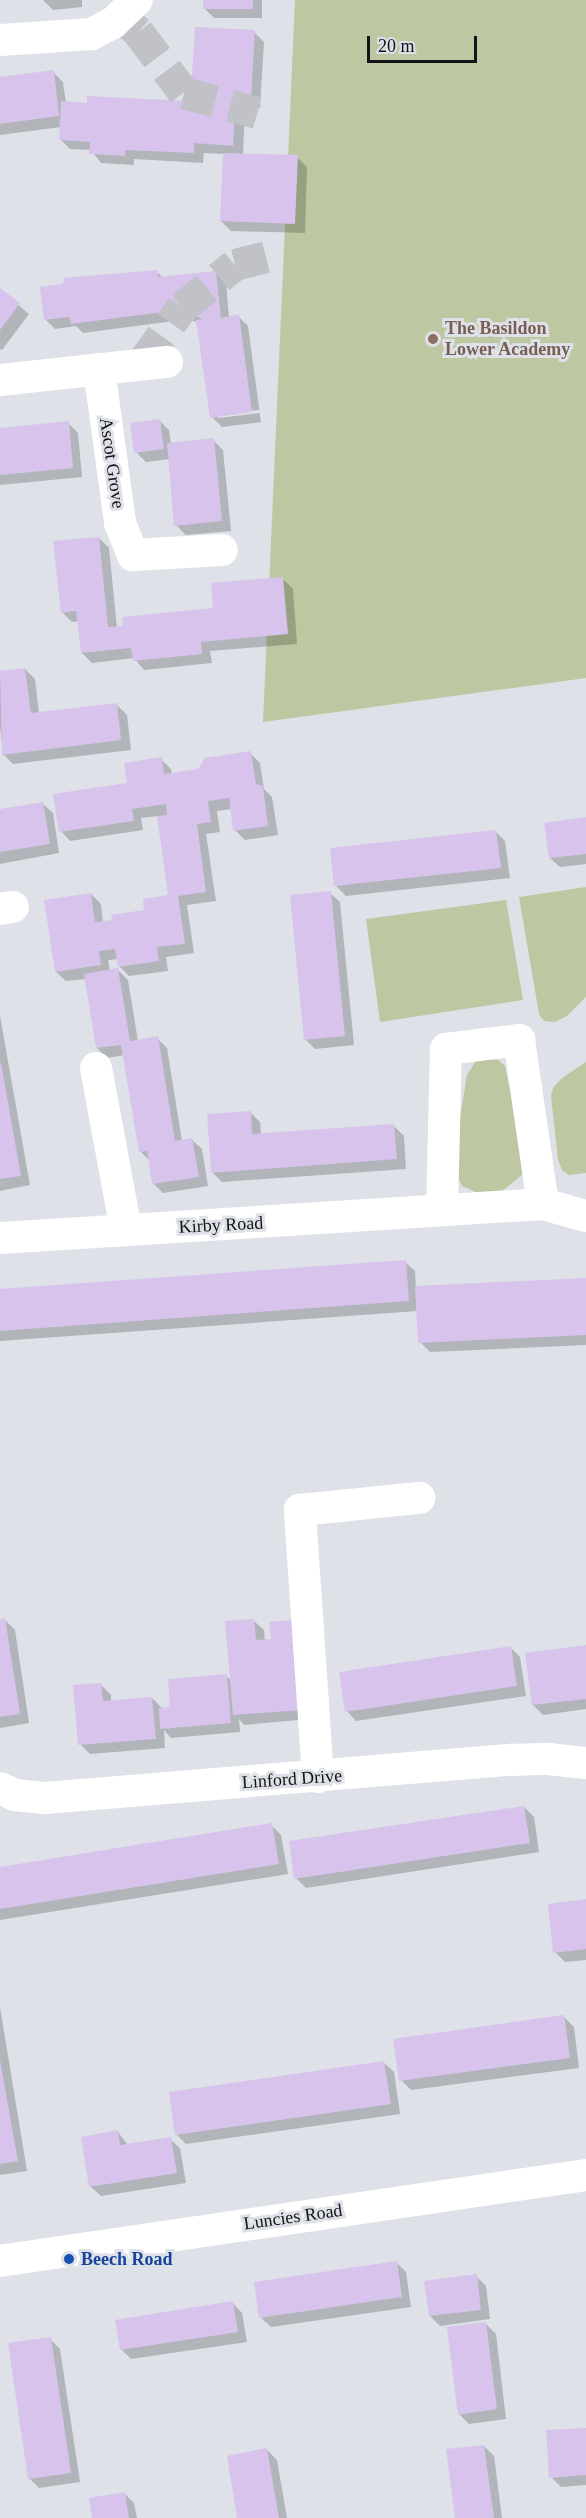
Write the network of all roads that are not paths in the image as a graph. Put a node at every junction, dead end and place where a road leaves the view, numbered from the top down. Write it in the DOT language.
graph roads {
  1 [pos="137,0"];
  2 [pos="0,40"];
  3 [pos="167,362"];
  4 [pos="99,369"];
  5 [pos="0,380"];
  6 [pos="222,550"];
  7 [pos="96,1068"];
  8 [pos="543,1204"];
  9 [pos="442,1209"];
  10 [pos="586,1216"];
  11 [pos="126,1230"];
  12 [pos="0,1239"];
  13 [pos="419,1498"];
  14 [pos="586,1763"];
  15 [pos="318,1777"];
  16 [pos="0,1788"];
  17 [pos="586,2175"];
  18 [pos="0,2261"];
  1 -- 2 [label="street"];
  3 -- 4 [label="street"];
  4 -- 5 [label="street"];
  4 -- 6 [label="street, Ascot Grove"];
  7 -- 11 [label="street"];
  8 -- 9 [label="street, Kirby Road"];
  8 -- 9 [label="street"];
  8 -- 10 [label="street, Kirby Road"];
  9 -- 11 [label="street, Kirby Road"];
  11 -- 12 [label="street, Kirby Road"];
  13 -- 15 [label="street"];
  14 -- 15 [label="street, Linford Drive"];
  15 -- 16 [label="street, Linford Drive"];
  17 -- 18 [label="street, Luncies Road"];
}
